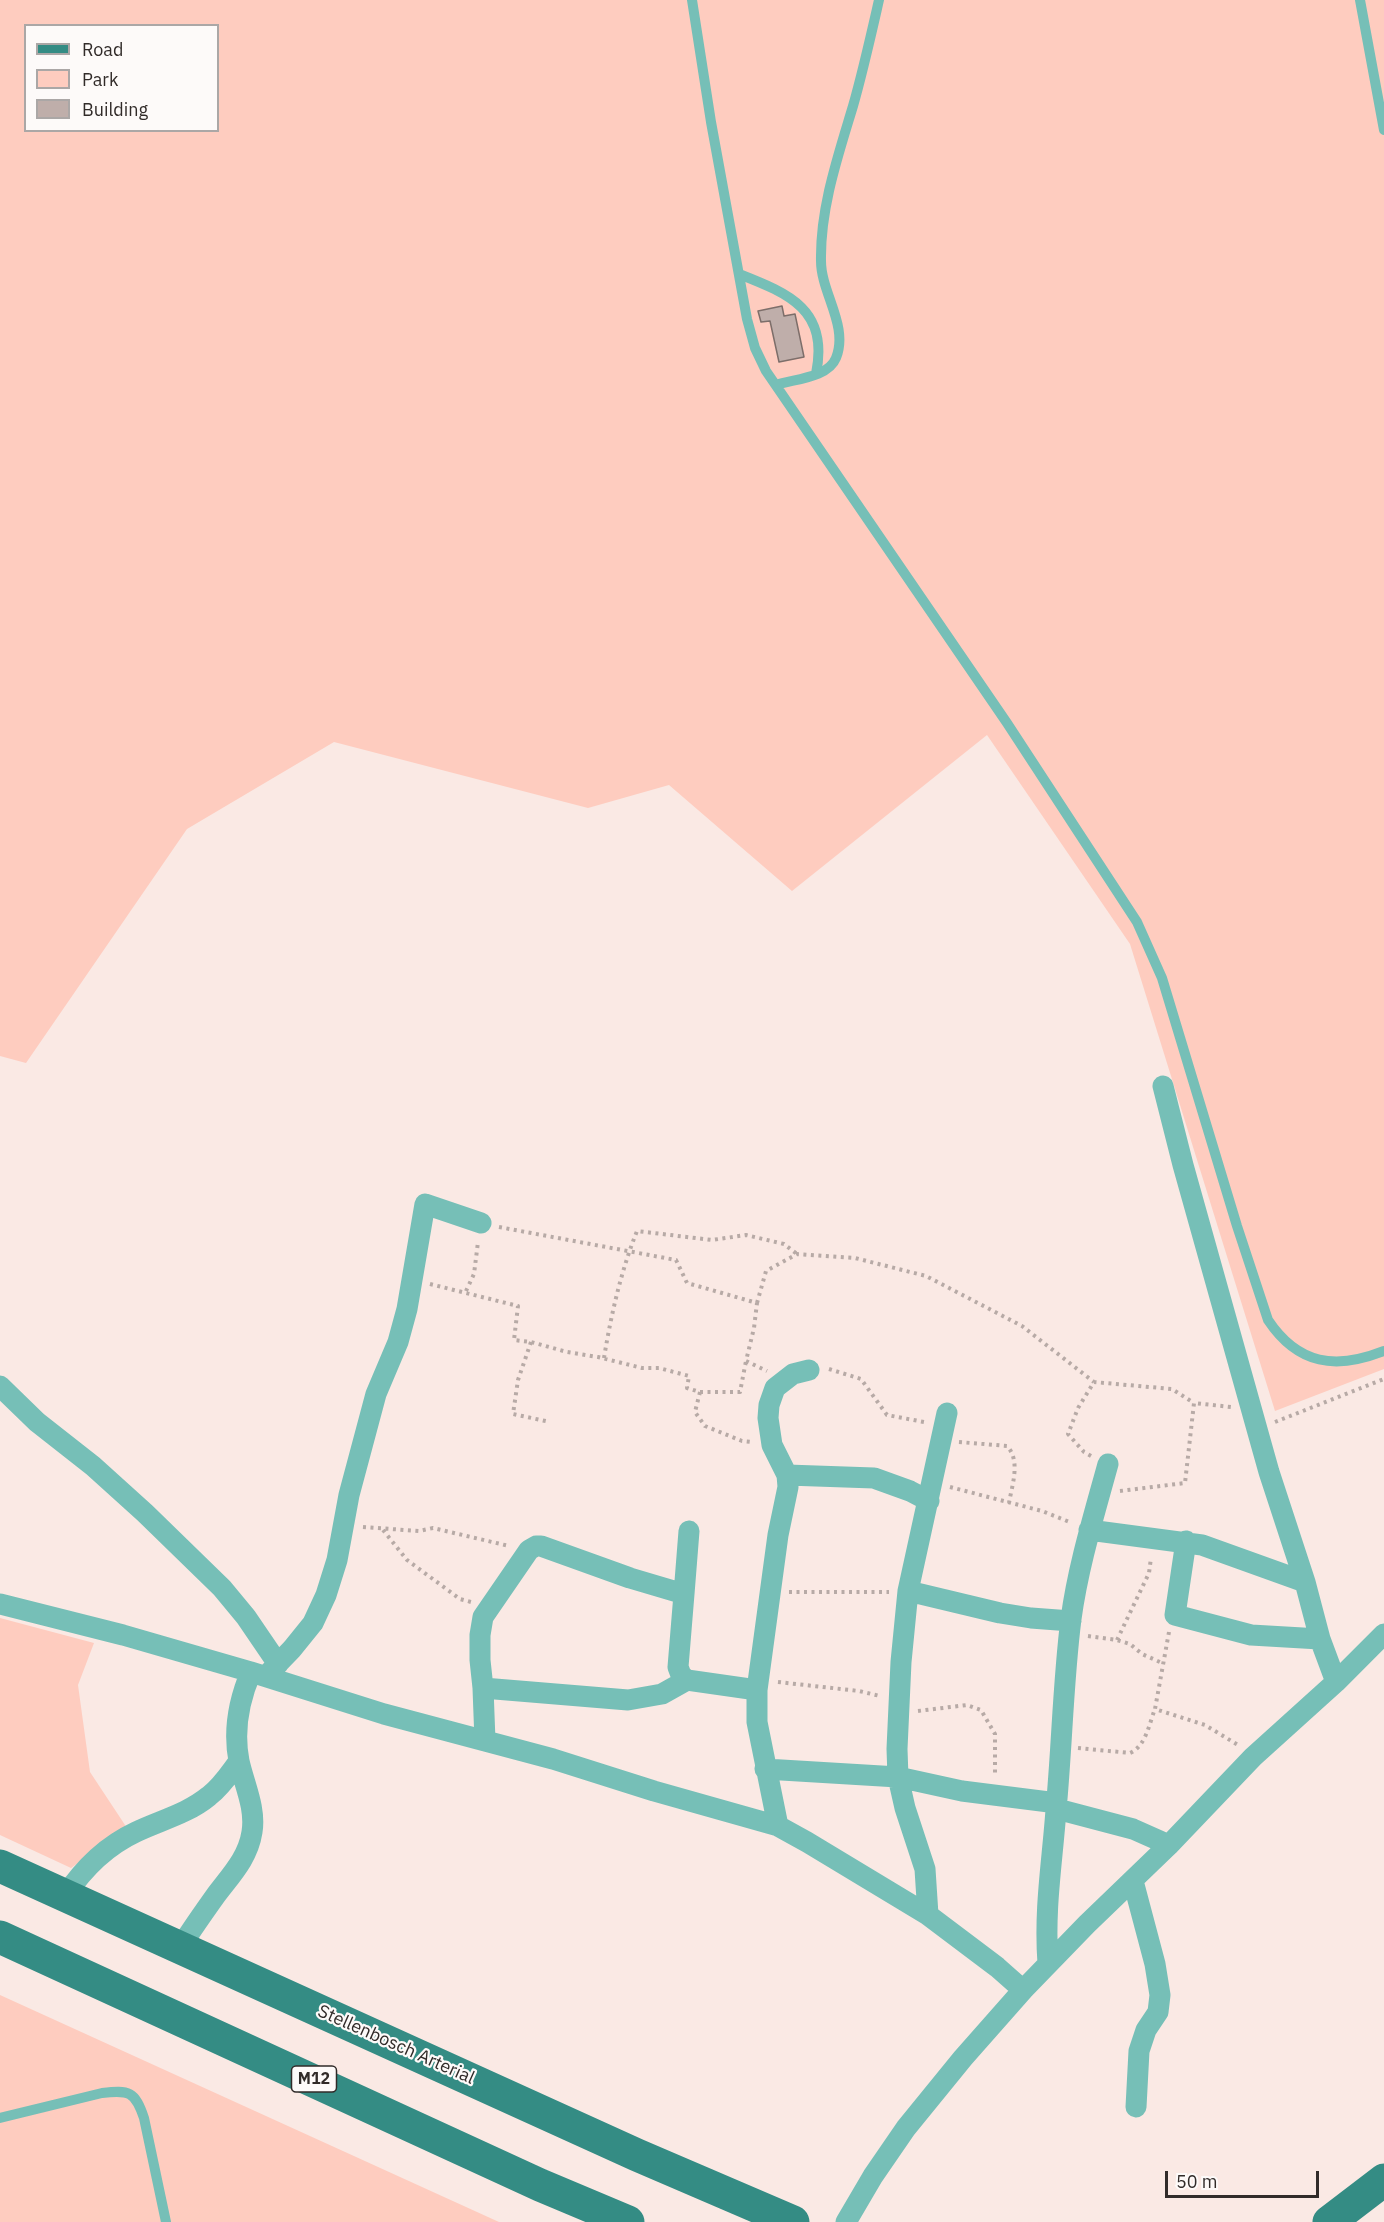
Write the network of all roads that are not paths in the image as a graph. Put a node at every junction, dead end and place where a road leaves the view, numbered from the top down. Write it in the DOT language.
graph roads {
  1 [pos="692,0"];
  2 [pos="879,0"];
  3 [pos="1360,0"];
  4 [pos="1384,130"];
  5 [pos="739,274"];
  6 [pos="816,374"];
  7 [pos="776,385"];
  8 [pos="1163,1086"];
  9 [pos="481,1223"];
  10 [pos="1384,1351"];
  11 [pos="810,1370"];
  12 [pos="0,1386"];
  13 [pos="947,1413"];
  14 [pos="1108,1464"];
  15 [pos="787,1475"];
  16 [pos="931,1491"];
  17 [pos="1089,1530"];
  18 [pos="689,1531"];
  19 [pos="1186,1541"];
  20 [pos="1305,1582"];
  21 [pos="908,1591"];
  22 [pos="684,1594"];
  23 [pos="0,1604"];
  24 [pos="1071,1627"];
  25 [pos="1384,1634"];
  26 [pos="1320,1639"];
  27 [pos="265,1671"];
  28 [pos="687,1680"];
  29 [pos="1336,1682"];
  30 [pos="483,1688"];
  31 [pos="757,1690"];
  32 [pos="485,1741"];
  33 [pos="239,1761"];
  34 [pos="765,1769"];
  35 [pos="898,1777"];
  36 [pos="1057,1806"];
  37 [pos="778,1826"];
  38 [pos="1169,1845"];
  39 [pos="0,1866"];
  40 [pos="1133,1881"];
  41 [pos="65,1896"];
  42 [pos="928,1916"];
  43 [pos="0,1937"];
  44 [pos="180,1948"];
  45 [pos="1048,1964"];
  46 [pos="1023,1990"];
  47 [pos="1137,2107"];
  48 [pos="0,2118"];
  49 [pos="1384,2180"];
  50 [pos="166,2222"];
  51 [pos="628,2222"];
  52 [pos="793,2222"];
  53 [pos="846,2222"];
  54 [pos="1329,2222"];
  1 -- 5 [label="lane"];
  2 -- 6 [label="lane"];
  3 -- 4 [label="lane"];
  5 -- 6 [label="lane"];
  5 -- 7 [label="lane"];
  6 -- 7 [label="lane"];
  7 -- 10 [label="lane"];
  8 -- 20 [label="street"];
  9 -- 27 [label="street"];
  11 -- 15 [label="street"];
  12 -- 27 [label="street"];
  13 -- 16 [label="street"];
  14 -- 17 [label="street"];
  15 -- 16 [label="street"];
  15 -- 31 [label="street"];
  16 -- 21 [label="street"];
  17 -- 19 [label="street"];
  17 -- 24 [label="street"];
  18 -- 22 [label="street"];
  19 -- 20 [label="street"];
  19 -- 26 [label="street"];
  20 -- 26 [label="street"];
  21 -- 24 [label="street"];
  21 -- 35 [label="street"];
  22 -- 28 [label="street"];
  22 -- 30 [label="street"];
  23 -- 27 [label="street"];
  24 -- 36 [label="street"];
  25 -- 29 [label="street"];
  26 -- 29 [label="street"];
  27 -- 32 [label="street"];
  27 -- 33 [label="street"];
  28 -- 30 [label="street"];
  28 -- 31 [label="street"];
  29 -- 38 [label="street"];
  30 -- 32 [label="street"];
  31 -- 34 [label="street"];
  32 -- 37 [label="street"];
  33 -- 41 [label="street"];
  33 -- 44 [label="street"];
  34 -- 35 [label="street"];
  34 -- 37 [label="street"];
  35 -- 36 [label="street"];
  35 -- 42 [label="street"];
  36 -- 38 [label="street"];
  36 -- 45 [label="street"];
  37 -- 42 [label="street"];
  38 -- 40 [label="street"];
  39 -- 41 [label="main road, Stellenbosch Arterial"];
  40 -- 45 [label="street"];
  40 -- 47 [label="street"];
  41 -- 44 [label="main road, Stellenbosch Arterial"];
  42 -- 46 [label="street"];
  43 -- 51 [label="main road, M12"];
  44 -- 52 [label="main road, Stellenbosch Arterial"];
  45 -- 46 [label="street"];
  46 -- 53 [label="street"];
  48 -- 50 [label="lane"];
  49 -- 54 [label="main road"];
}
